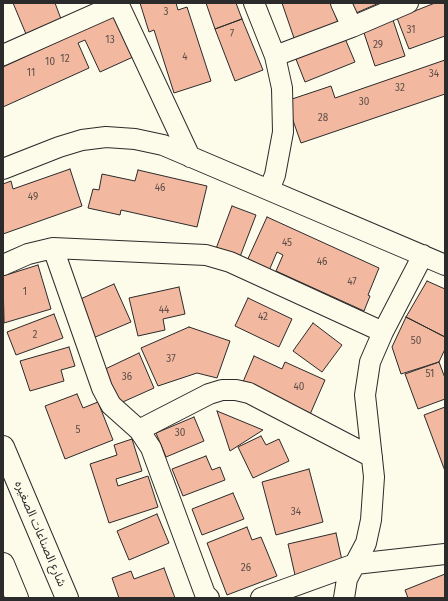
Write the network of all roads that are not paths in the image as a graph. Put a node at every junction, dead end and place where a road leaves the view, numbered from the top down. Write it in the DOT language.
graph roads {
  1 [pos="118,3"];
  2 [pos="254,3"];
  3 [pos="341,3"];
  4 [pos="408,3"];
  5 [pos="352,27"];
  6 [pos="3,55"];
  7 [pos="275,56"];
  8 [pos="190,157"];
  9 [pos="3,170"];
  10 [pos="269,190"];
  11 [pos="53,248"];
  12 [pos="423,255"];
  13 [pos="3,265"];
  14 [pos="445,265"];
  15 [pos="383,332"];
  16 [pos="139,430"];
  17 [pos="3,447"];
  18 [pos="372,457"];
  19 [pos="445,554"];
  20 [pos="3,564"];
  21 [pos="355,564"];
  22 [pos="17,598"];
  23 [pos="67,598"];
  24 [pos="209,598"];
  25 [pos="261,598"];
  26 [pos="344,598"];
  1 -- 6 [label="street"];
  1 -- 8 [label="street"];
  2 -- 7 [label="street"];
  3 -- 5 [label="street"];
  4 -- 5 [label="street"];
  5 -- 7 [label="street"];
  7 -- 10 [label="street"];
  8 -- 9 [label="street"];
  8 -- 10 [label="street"];
  10 -- 12 [label="street"];
  11 -- 13 [label="street"];
  11 -- 15 [label="street"];
  11 -- 16 [label="street"];
  12 -- 14 [label="street"];
  12 -- 15 [label="street"];
  15 -- 18 [label="street"];
  16 -- 18 [label="street"];
  16 -- 24 [label="street"];
  17 -- 23 [label="street, شارع الصناعات الصغيره"];
  18 -- 21 [label="street"];
  19 -- 21 [label="street"];
  20 -- 22 [label="street"];
  21 -- 25 [label="street"];
  21 -- 26 [label="street"];
}
